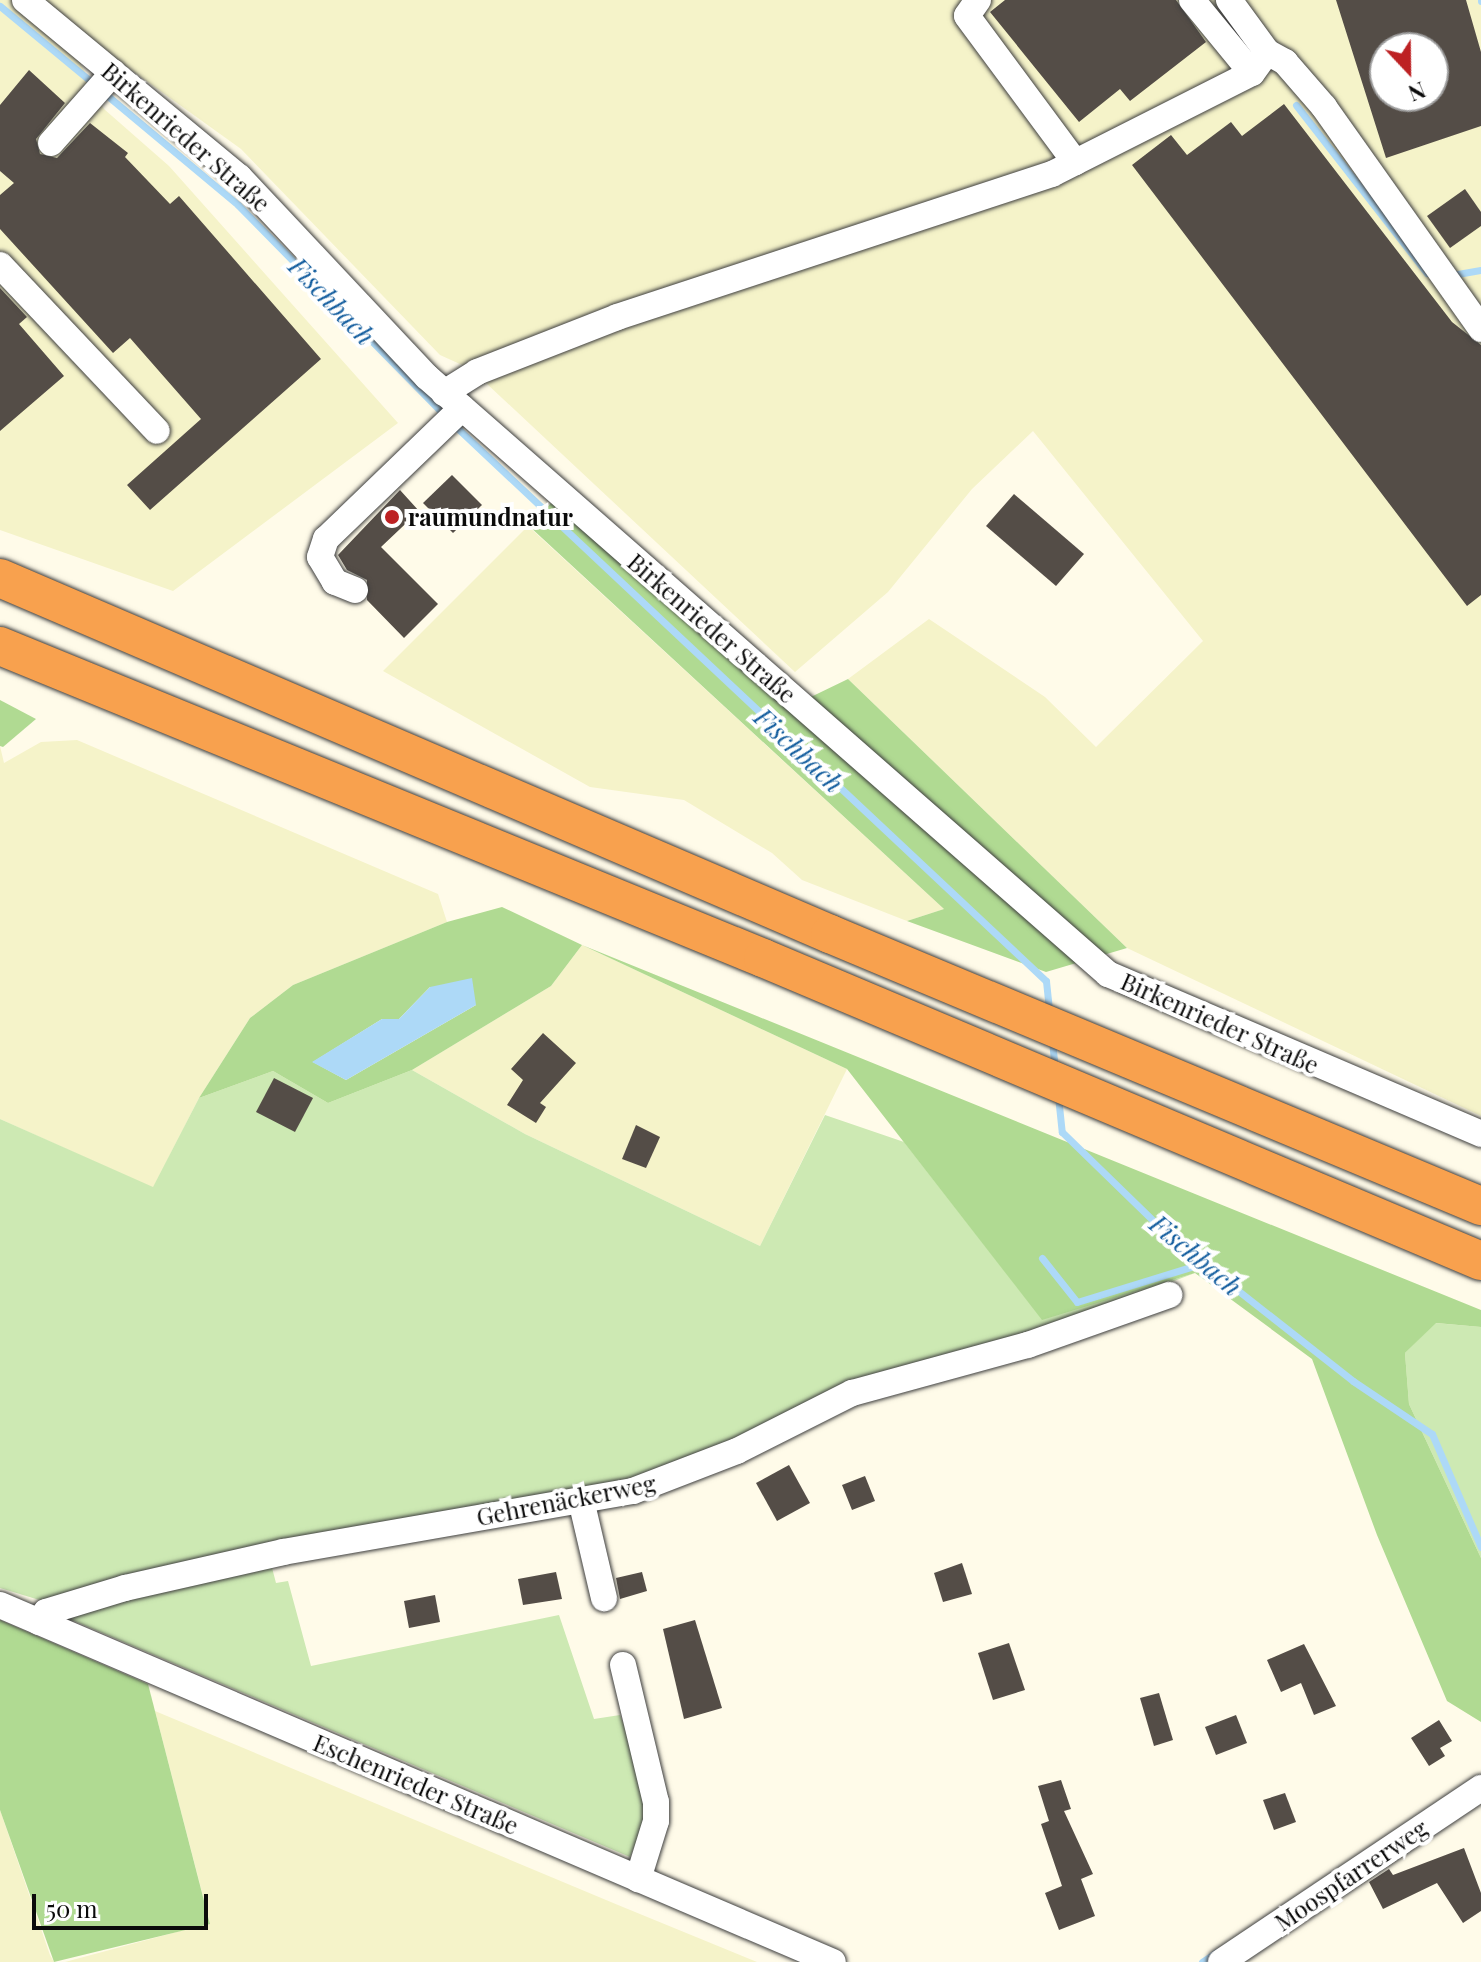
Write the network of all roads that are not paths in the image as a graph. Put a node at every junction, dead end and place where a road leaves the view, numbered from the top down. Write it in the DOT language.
graph roads {
  1 [pos="25,0"];
  2 [pos="978,0"];
  3 [pos="1192,0"];
  4 [pos="1229,0"];
  5 [pos="1259,63"];
  6 [pos="111,75"];
  7 [pos="51,143"];
  8 [pos="1075,162"];
  9 [pos="0,265"];
  10 [pos="1481,329"];
  11 [pos="455,403"];
  12 [pos="157,431"];
  13 [pos="0,578"];
  14 [pos="355,590"];
  15 [pos="0,646"];
  16 [pos="1481,1134"];
  17 [pos="1481,1206"];
  18 [pos="1481,1261"];
  19 [pos="1169,1295"];
  20 [pos="581,1500"];
  21 [pos="604,1598"];
  22 [pos="0,1605"];
  23 [pos="39,1622"];
  24 [pos="623,1665"];
  25 [pos="1481,1788"];
  26 [pos="638,1879"];
  27 [pos="833,1962"];
  28 [pos="1221,1962"];
  1 -- 6 [label="street, Birkenrieder Straße"];
  2 -- 8 [label="street"];
  3 -- 5 [label="street"];
  4 -- 5 [label="street"];
  5 -- 8 [label="street"];
  5 -- 10 [label="street"];
  6 -- 7 [label="street"];
  6 -- 11 [label="street, Birkenrieder Straße"];
  8 -- 11 [label="street"];
  9 -- 12 [label="street"];
  11 -- 14 [label="street"];
  11 -- 16 [label="street, Birkenrieder Straße"];
  13 -- 17 [label="highway"];
  15 -- 18 [label="highway"];
  19 -- 20 [label="street, Gehrenäckerweg"];
  20 -- 21 [label="street"];
  20 -- 23 [label="street, Gehrenäckerweg"];
  22 -- 23 [label="street, Eschenrieder Straße"];
  23 -- 26 [label="street, Eschenrieder Straße"];
  24 -- 26 [label="street"];
  25 -- 28 [label="street, Moospfarrerweg"];
  26 -- 27 [label="street, Eschenrieder Straße"];
}
